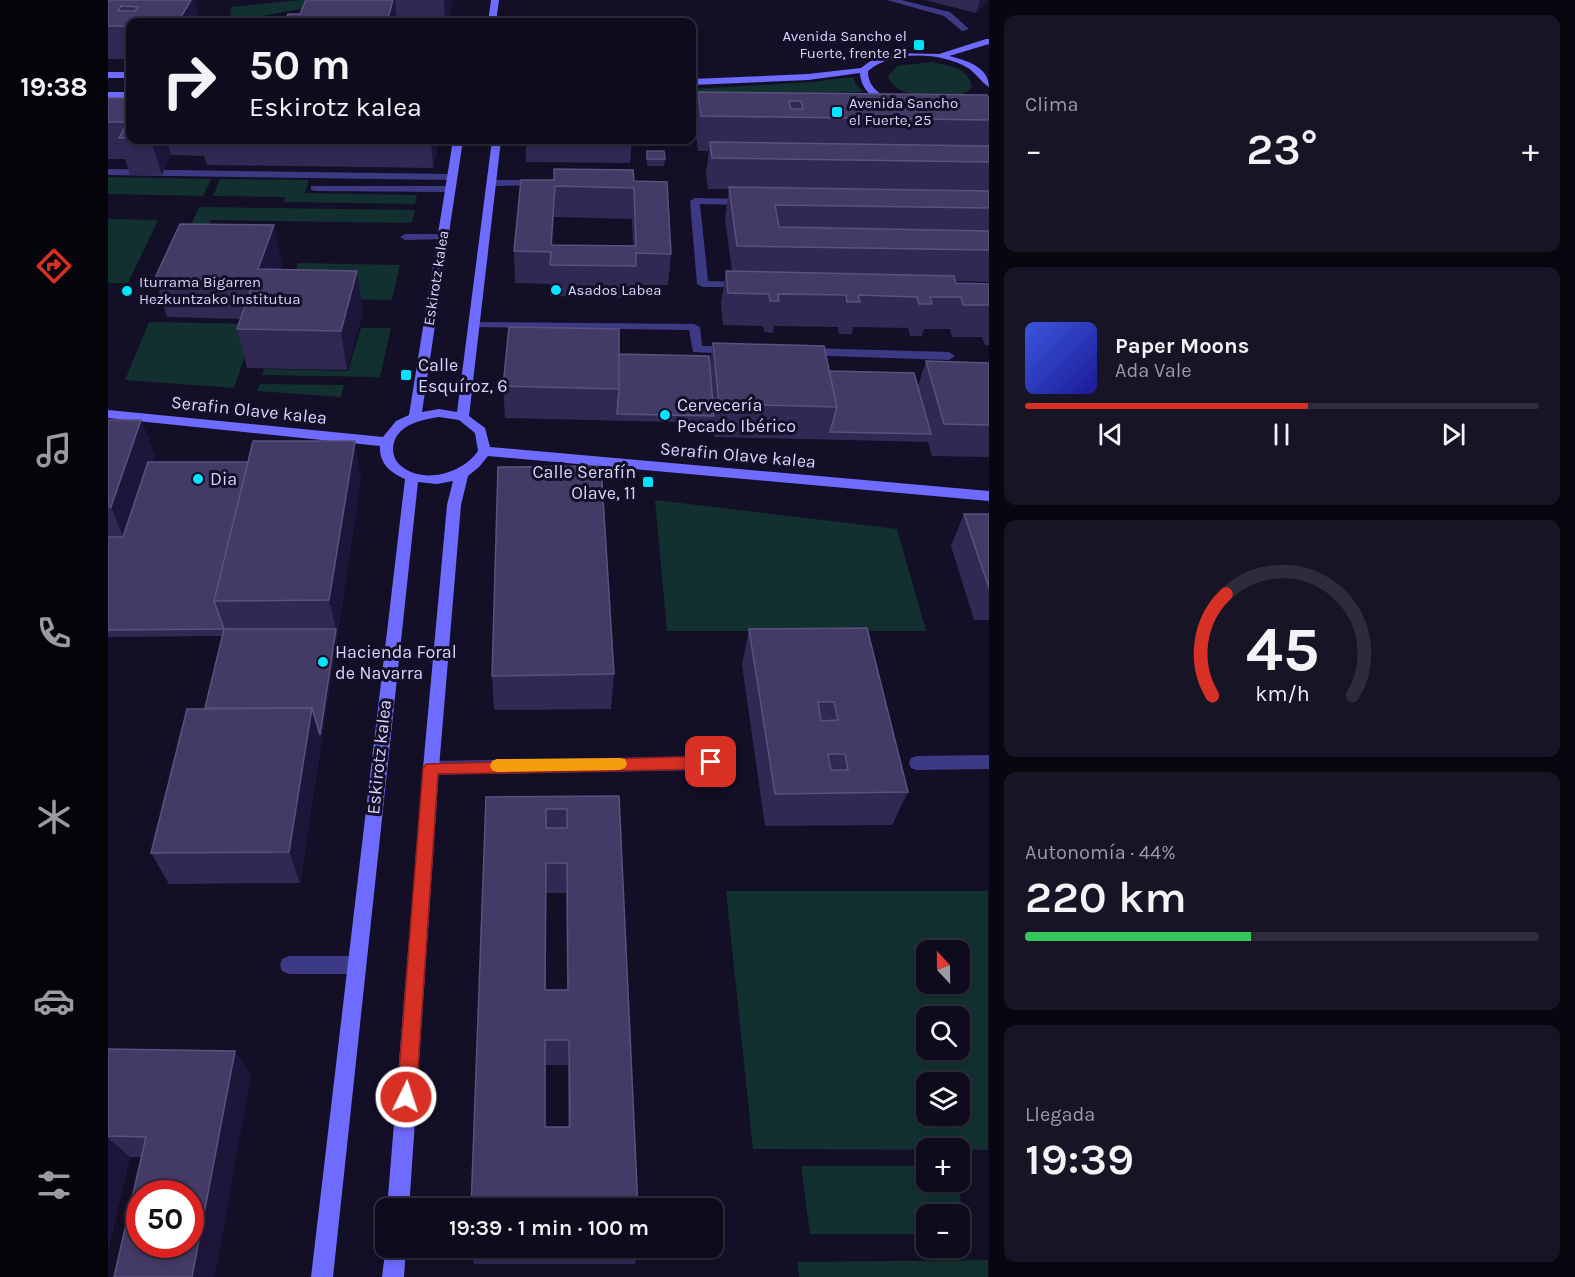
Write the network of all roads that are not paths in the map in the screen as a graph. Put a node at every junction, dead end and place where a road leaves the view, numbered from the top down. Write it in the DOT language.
graph roads {
  1 [pos="495,0"];
  2 [pos="891,0"];
  3 [pos="493,18"];
  4 [pos="965,29"];
  5 [pos="988,41"];
  6 [pos="940,56"];
  7 [pos="864,70"];
  8 [pos="108,75"];
  9 [pos="126,75"];
  10 [pos="696,82"];
  11 [pos="988,84"];
  12 [pos="108,95"];
  13 [pos="126,95"];
  14 [pos="696,101"];
  15 [pos="727,102"];
  16 [pos="867,103"];
  17 [pos="891,103"];
  18 [pos="901,106"];
  19 [pos="457,144"];
  20 [pos="497,144"];
  21 [pos="108,172"];
  22 [pos="451,177"];
  23 [pos="492,183"];
  24 [pos="552,183"];
  25 [pos="315,188"];
  26 [pos="449,189"];
  27 [pos="754,202"];
  28 [pos="405,237"];
  29 [pos="442,237"];
  30 [pos="750,285"];
  31 [pos="475,325"];
  32 [pos="743,350"];
  33 [pos="789,352"];
  34 [pos="949,356"];
  35 [pos="108,414"];
  36 [pos="415,417"];
  37 [pos="463,417"];
  38 [pos="386,442"];
  39 [pos="484,451"];
  40 [pos="462,473"];
  41 [pos="412,477"];
  42 [pos="988,496"];
  43 [pos="711,762"];
  44 [pos="988,762"];
  45 [pos="917,763"];
  46 [pos="431,768"];
  47 [pos="289,965"];
  48 [pos="356,965"];
  49 [pos="399,1198"];
  50 [pos="394,1258"];
  51 [pos="322,1277"];
  52 [pos="393,1277"];
  1 -- 3 [label="main road"];
  2 -- 4 [label="street"];
  5 -- 6 [label="main road"];
  6 -- 7 [label="main road"];
  6 -- 11 [label="main road"];
  7 -- 10 [label="main road"];
  7 -- 17 [label="main road"];
  8 -- 9 [label="main road"];
  12 -- 13 [label="main road"];
  14 -- 15 [label="main road"];
  16 -- 17 [label="main road"];
  17 -- 18 [label="main road"];
  19 -- 22 [label="main road, Eskirotz kalea"];
  20 -- 23 [label="main road"];
  21 -- 22 [label="street"];
  22 -- 26 [label="main road, Eskirotz kalea"];
  23 -- 24 [label="street"];
  23 -- 31 [label="main road"];
  25 -- 26 [label="street"];
  26 -- 29 [label="main road, Eskirotz kalea"];
  27 -- 30 [label="street"];
  28 -- 29 [label="street"];
  29 -- 36 [label="main road, Eskirotz kalea"];
  31 -- 32 [label="street"];
  31 -- 37 [label="main road"];
  33 -- 34 [label="street"];
  35 -- 38 [label="main road, Serafin Olave kalea"];
  36 -- 37 [label="main road"];
  36 -- 38 [label="main road"];
  37 -- 39 [label="main road"];
  38 -- 41 [label="main road"];
  39 -- 40 [label="main road"];
  39 -- 42 [label="main road, Serafin Olave kalea"];
  40 -- 41 [label="main road"];
  40 -- 46 [label="main road"];
  41 -- 48 [label="main road, Eskirotz kalea"];
  43 -- 46 [label="street"];
  44 -- 45 [label="street"];
  46 -- 49 [label="main road"];
  47 -- 48 [label="street"];
  48 -- 51 [label="main road, Eskirotz kalea"];
  50 -- 52 [label="main road"];
}
